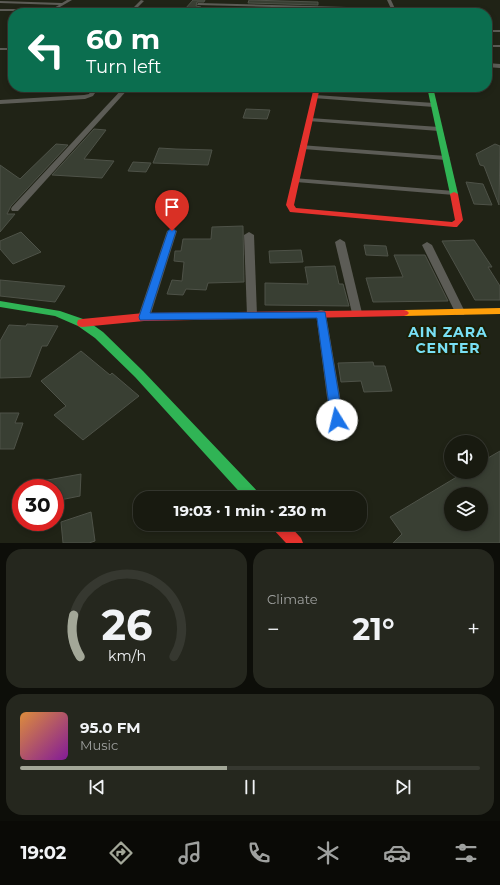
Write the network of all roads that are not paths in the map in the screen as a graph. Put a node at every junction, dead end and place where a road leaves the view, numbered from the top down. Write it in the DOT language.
graph roads {
  1 [pos="70,0"];
  2 [pos="248,0"];
  3 [pos="142,1"];
  4 [pos="0,2"];
  5 [pos="64,4"];
  6 [pos="198,4"];
  7 [pos="245,6"];
  8 [pos="59,8"];
  9 [pos="135,8"];
  10 [pos="338,8"];
  11 [pos="93,92"];
  12 [pos="122,92"];
  13 [pos="316,92"];
  14 [pos="431,92"];
  15 [pos="315,97"];
  16 [pos="0,102"];
  17 [pos="434,105"];
  18 [pos="310,120"];
  19 [pos="439,129"];
  20 [pos="303,147"];
  21 [pos="446,158"];
  22 [pos="296,180"];
  23 [pos="454,193"];
  24 [pos="15,209"];
  25 [pos="172,231"];
  26 [pos="249,235"];
  27 [pos="340,242"];
  28 [pos="427,245"];
  29 [pos="1,305"];
  30 [pos="500,311"];
  31 [pos="460,312"];
  32 [pos="357,313"];
  33 [pos="321,314"];
  34 [pos="252,315"];
  35 [pos="144,317"];
  36 [pos="82,323"];
  37 [pos="337,420"];
  38 [pos="248,491"];
  39 [pos="285,531"];
  40 [pos="296,543"];
  1 -- 5 [label="street"];
  2 -- 7 [label="street"];
  3 -- 9 [label="street"];
  4 -- 5 [label="street"];
  5 -- 8 [label="street"];
  6 -- 7 [label="street"];
  7 -- 10 [label="street"];
  11 -- 16 [label="street"];
  12 -- 24 [label="street"];
  13 -- 15 [label="street"];
  14 -- 17 [label="street"];
  15 -- 17 [label="street"];
  15 -- 18 [label="street"];
  17 -- 19 [label="street"];
  18 -- 19 [label="street"];
  18 -- 20 [label="street"];
  19 -- 21 [label="street"];
  20 -- 21 [label="street"];
  20 -- 22 [label="street"];
  21 -- 23 [label="street"];
  22 -- 23 [label="street"];
  22 -- 23 [label="street"];
  25 -- 35 [label="street"];
  26 -- 34 [label="street"];
  27 -- 32 [label="street"];
  28 -- 31 [label="street"];
  29 -- 36 [label="street"];
  30 -- 31 [label="street"];
  31 -- 32 [label="street"];
  32 -- 33 [label="street"];
  33 -- 34 [label="street"];
  33 -- 37 [label="street"];
  34 -- 35 [label="street"];
  35 -- 36 [label="street"];
  36 -- 38 [label="street"];
  39 -- 40 [label="street"];
}
